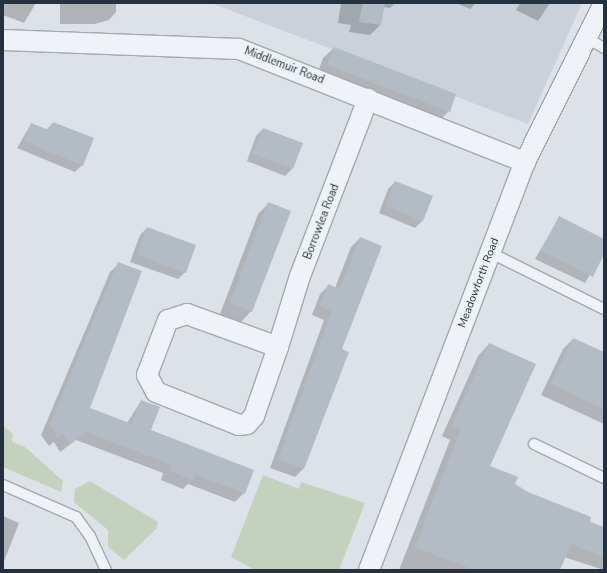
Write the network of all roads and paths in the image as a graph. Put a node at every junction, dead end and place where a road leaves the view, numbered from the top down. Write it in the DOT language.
graph roads {
  1 [pos="604,3"];
  2 [pos="585,37"];
  3 [pos="3,40"];
  4 [pos="604,48"];
  5 [pos="368,98"];
  6 [pos="525,162"];
  7 [pos="491,253"];
  8 [pos="604,309"];
  9 [pos="278,347"];
  10 [pos="534,444"];
  11 [pos="604,478"];
  12 [pos="3,485"];
  13 [pos="106,570"];
  14 [pos="369,570"];
  1 -- 2 [label="street, Meadowforth Road"];
  2 -- 4 [label="lane"];
  2 -- 6 [label="street, Meadowforth Road"];
  3 -- 5 [label="street, Middlemuir Road"];
  5 -- 6 [label="street, Middlemuir Road"];
  5 -- 9 [label="street, Borrowlea Road"];
  6 -- 7 [label="street, Meadowforth Road"];
  7 -- 8 [label="lane"];
  7 -- 14 [label="street, Meadowforth Road"];
  9 -- 9 [label="street, Borrowlea Road"];
  10 -- 11 [label="lane"];
  12 -- 13 [label="lane"];
}
